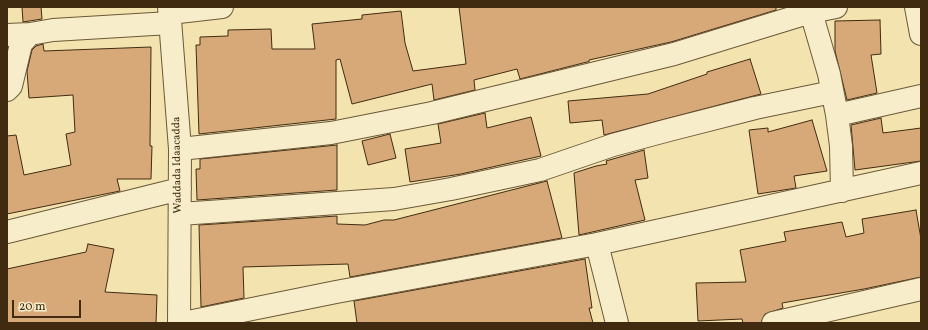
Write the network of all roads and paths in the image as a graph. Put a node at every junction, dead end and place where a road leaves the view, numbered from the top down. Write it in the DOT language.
graph roads {
  1 [pos="222,7"];
  2 [pos="836,7"];
  3 [pos="916,7"];
  4 [pos="811,12"];
  5 [pos="170,14"];
  6 [pos="30,34"];
  7 [pos="921,34"];
  8 [pos="7,35"];
  9 [pos="7,90"];
  10 [pos="832,92"];
  11 [pos="921,96"];
  12 [pos="837,115"];
  13 [pos="180,149"];
  14 [pos="921,173"];
  15 [pos="180,189"];
  16 [pos="842,191"];
  17 [pos="180,214"];
  18 [pos="7,232"];
  19 [pos="597,244"];
  20 [pos="921,289"];
  21 [pos="179,323"];
  22 [pos="182,323"];
  23 [pos="617,323"];
  24 [pos="773,323"];
  1 -- 5 [label="street"];
  2 -- 4 [label="street"];
  3 -- 7 [label="street"];
  4 -- 10 [label="street"];
  4 -- 13 [label="street"];
  5 -- 6 [label="street"];
  5 -- 13 [label="street, Waddada Idaacadda"];
  6 -- 8 [label="street"];
  6 -- 9 [label="street"];
  10 -- 12 [label="street"];
  10 -- 17 [label="street"];
  11 -- 12 [label="street"];
  12 -- 16 [label="street"];
  13 -- 15 [label="street, Waddada Idaacadda"];
  14 -- 16 [label="street"];
  15 -- 17 [label="street, Waddada Idaacadda"];
  15 -- 18 [label="street"];
  16 -- 19 [label="street"];
  17 -- 21 [label="street, Waddada Idaacadda"];
  19 -- 22 [label="street"];
  19 -- 23 [label="street"];
  20 -- 24 [label="street"];
}
